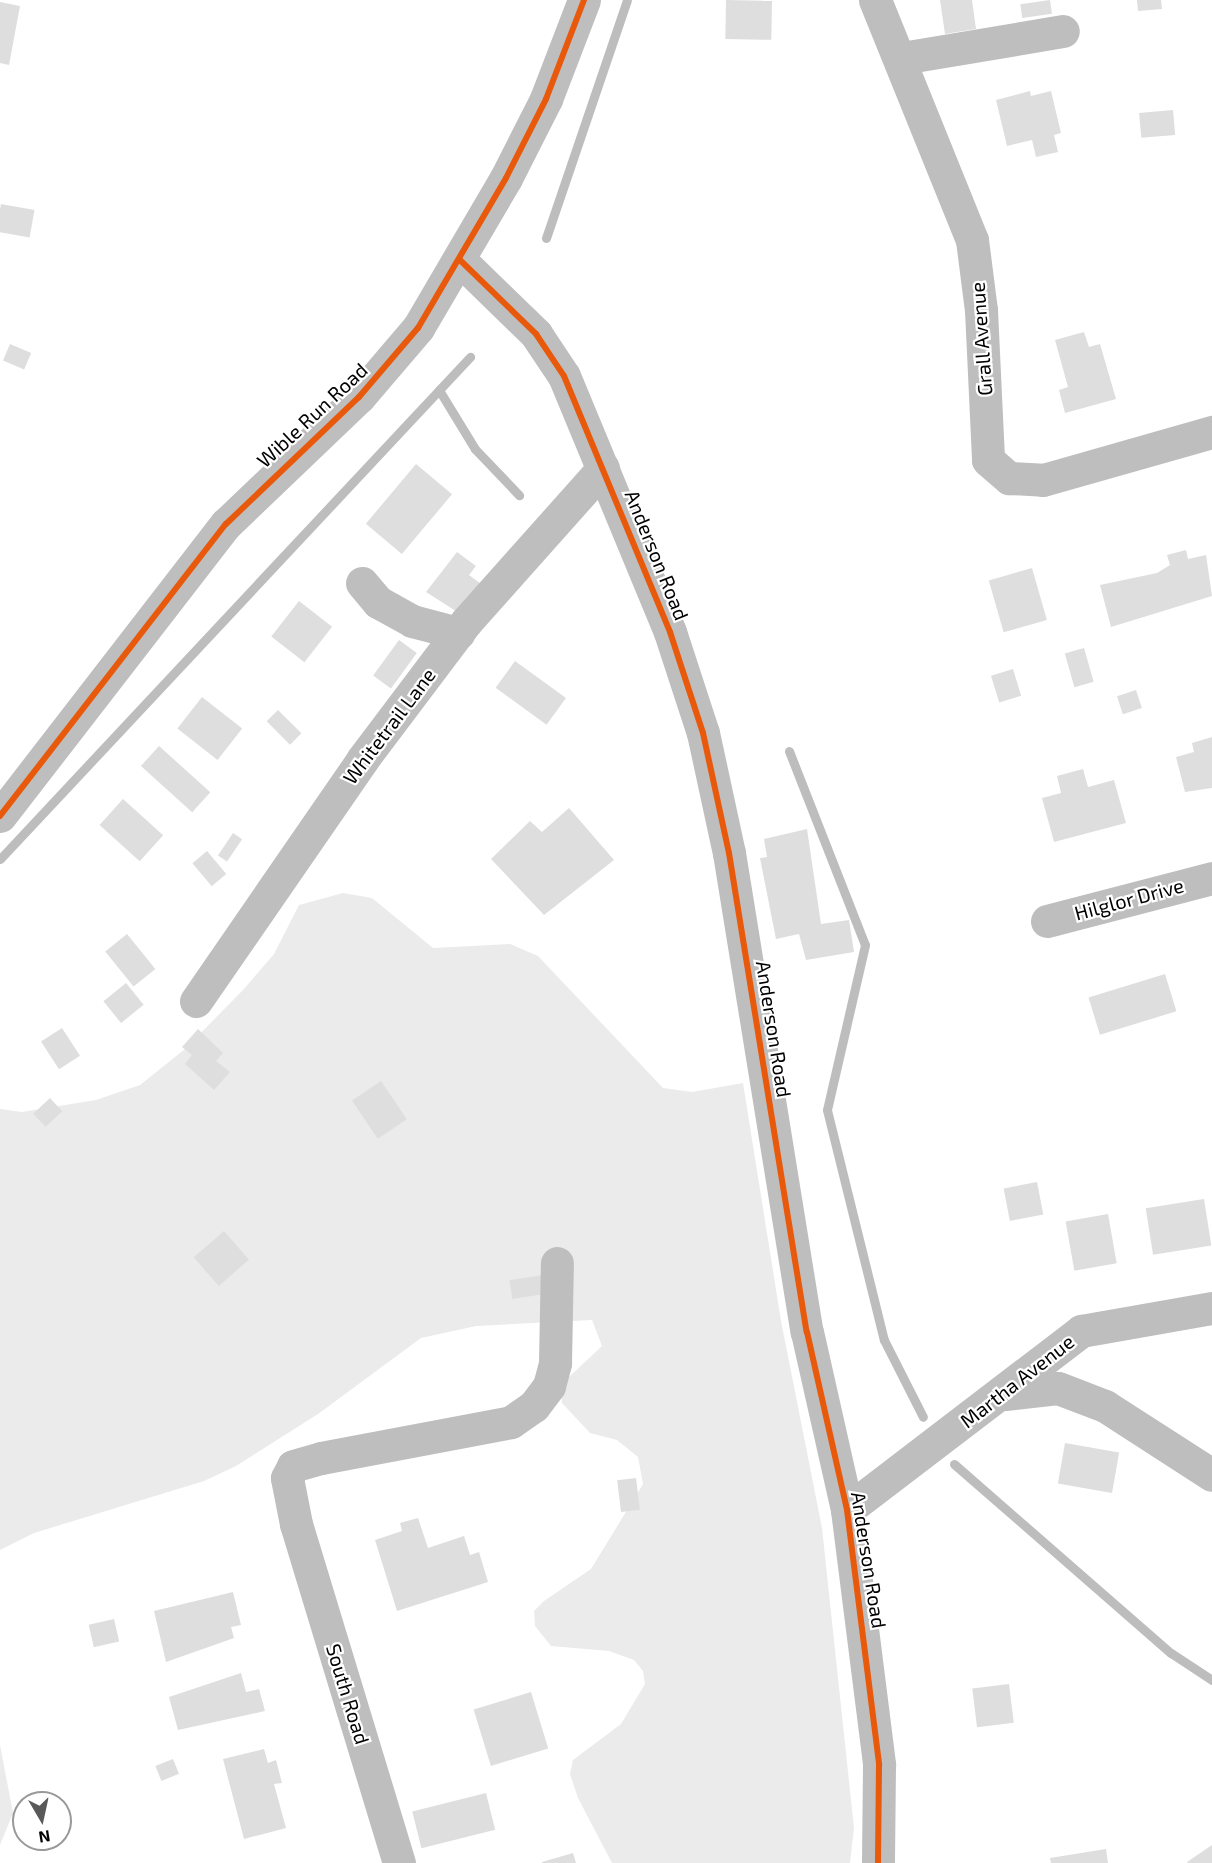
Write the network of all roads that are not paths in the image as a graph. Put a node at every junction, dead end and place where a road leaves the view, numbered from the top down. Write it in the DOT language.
graph roads {
  1 [pos="584,0"];
  2 [pos="875,0"];
  3 [pos="1063,31"];
  4 [pos="902,58"];
  5 [pos="461,261"];
  6 [pos="1212,432"];
  7 [pos="603,468"];
  8 [pos="362,583"];
  9 [pos="458,633"];
  10 [pos="0,816"];
  11 [pos="1212,878"];
  12 [pos="1047,921"];
  13 [pos="196,1002"];
  14 [pos="557,1263"];
  15 [pos="1212,1308"];
  16 [pos="1005,1394"];
  17 [pos="1212,1475"];
  18 [pos="847,1510"];
  19 [pos="399,1863"];
  20 [pos="878,1863"];
  1 -- 5 [label="street, Wible Run Road"];
  2 -- 4 [label="street, Grall Avenue"];
  3 -- 4 [label="street"];
  4 -- 6 [label="street, Grall Avenue"];
  5 -- 7 [label="street, Anderson Road"];
  5 -- 10 [label="street, Wible Run Road"];
  7 -- 9 [label="street, Whitetrail Lane"];
  7 -- 18 [label="street, Anderson Road"];
  8 -- 9 [label="street"];
  9 -- 13 [label="street, Whitetrail Lane"];
  11 -- 12 [label="street, Hilglor Drive"];
  14 -- 19 [label="street, South Road"];
  15 -- 16 [label="street, Martha Avenue"];
  16 -- 17 [label="street"];
  16 -- 18 [label="street, Martha Avenue"];
  18 -- 20 [label="street, Anderson Road"];
}
